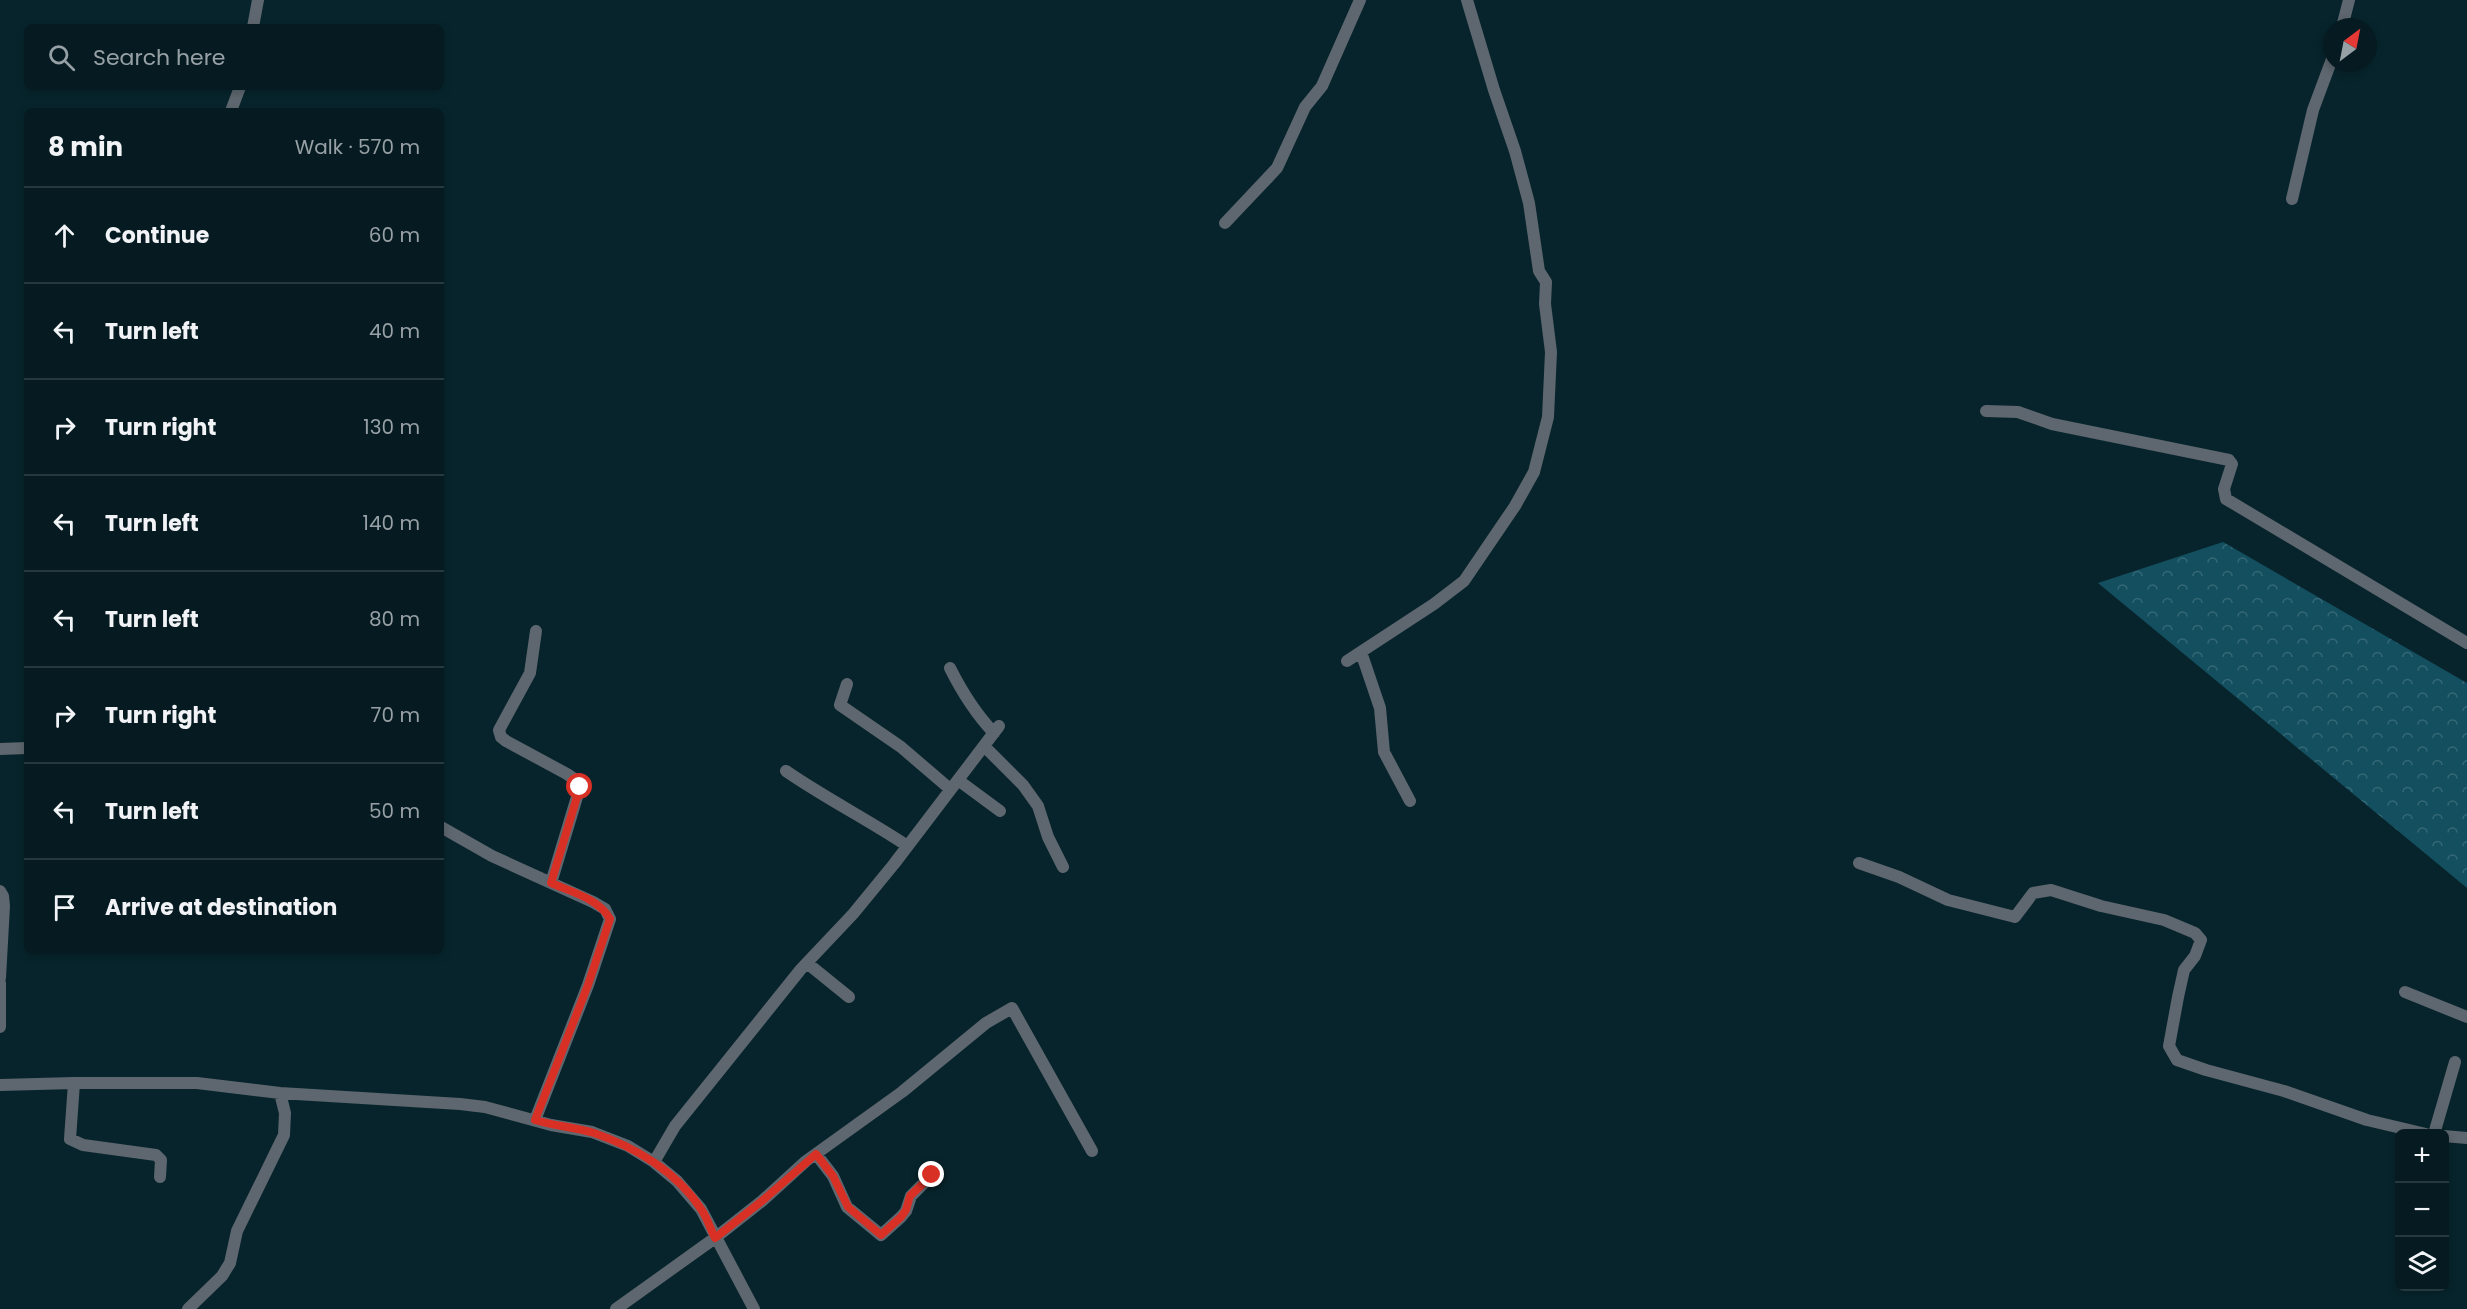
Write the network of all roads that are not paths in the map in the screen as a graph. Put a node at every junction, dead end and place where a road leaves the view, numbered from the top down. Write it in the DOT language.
graph roads {
  1 [pos="258,0"];
  2 [pos="1360,0"];
  3 [pos="1467,0"];
  4 [pos="2349,0"];
  5 [pos="2344,18"];
  6 [pos="254,24"];
  7 [pos="2327,72"];
  8 [pos="239,90"];
  9 [pos="232,108"];
  10 [pos="2292,199"];
  11 [pos="1225,223"];
  12 [pos="1986,411"];
  13 [pos="536,631"];
  14 [pos="2467,643"];
  15 [pos="1361,652"];
  16 [pos="1347,661"];
  17 [pos="950,668"];
  18 [pos="847,684"];
  19 [pos="984,746"];
  20 [pos="24,748"];
  21 [pos="0,749"];
  22 [pos="786,771"];
  23 [pos="954,785"];
  24 [pos="1410,801"];
  25 [pos="1000,811"];
  26 [pos="444,828"];
  27 [pos="906,845"];
  28 [pos="1859,864"];
  29 [pos="1063,867"];
  30 [pos="551,883"];
  31 [pos="0,891"];
  32 [pos="807,963"];
  33 [pos="0,978"];
  34 [pos="0,983"];
  35 [pos="2405,992"];
  36 [pos="849,997"];
  37 [pos="2467,1017"];
  38 [pos="0,1027"];
  39 [pos="2455,1062"];
  40 [pos="74,1083"];
  41 [pos="0,1085"];
  42 [pos="280,1093"];
  43 [pos="535,1120"];
  44 [pos="2405,1129"];
  45 [pos="2435,1129"];
  46 [pos="2449,1136"];
  47 [pos="2467,1138"];
  48 [pos="1092,1151"];
  49 [pos="816,1154"];
  50 [pos="654,1162"];
  51 [pos="932,1175"];
  52 [pos="160,1177"];
  53 [pos="715,1238"];
  54 [pos="188,1309"];
  55 [pos="616,1309"];
  56 [pos="754,1309"];
  1 -- 6 [label="street"];
  2 -- 11 [label="street"];
  3 -- 15 [label="street"];
  4 -- 5 [label="street"];
  7 -- 10 [label="street"];
  8 -- 9 [label="street"];
  12 -- 14 [label="street"];
  13 -- 30 [label="street"];
  15 -- 16 [label="street"];
  15 -- 24 [label="street"];
  17 -- 19 [label="street"];
  18 -- 23 [label="street"];
  19 -- 23 [label="street"];
  19 -- 29 [label="street"];
  20 -- 21 [label="street"];
  22 -- 27 [label="street"];
  23 -- 25 [label="street"];
  23 -- 27 [label="street"];
  26 -- 30 [label="street"];
  27 -- 32 [label="street"];
  28 -- 44 [label="street"];
  30 -- 43 [label="street"];
  31 -- 33 [label="street"];
  32 -- 36 [label="street"];
  32 -- 50 [label="street"];
  34 -- 38 [label="street"];
  35 -- 37 [label="street"];
  39 -- 45 [label="street"];
  40 -- 41 [label="street"];
  40 -- 42 [label="street"];
  40 -- 52 [label="street"];
  42 -- 43 [label="street"];
  42 -- 54 [label="street"];
  43 -- 50 [label="street"];
  46 -- 47 [label="street"];
  48 -- 49 [label="street"];
  49 -- 51 [label="street"];
  49 -- 53 [label="street"];
  50 -- 53 [label="street"];
  53 -- 55 [label="street"];
  53 -- 56 [label="street"];
}
